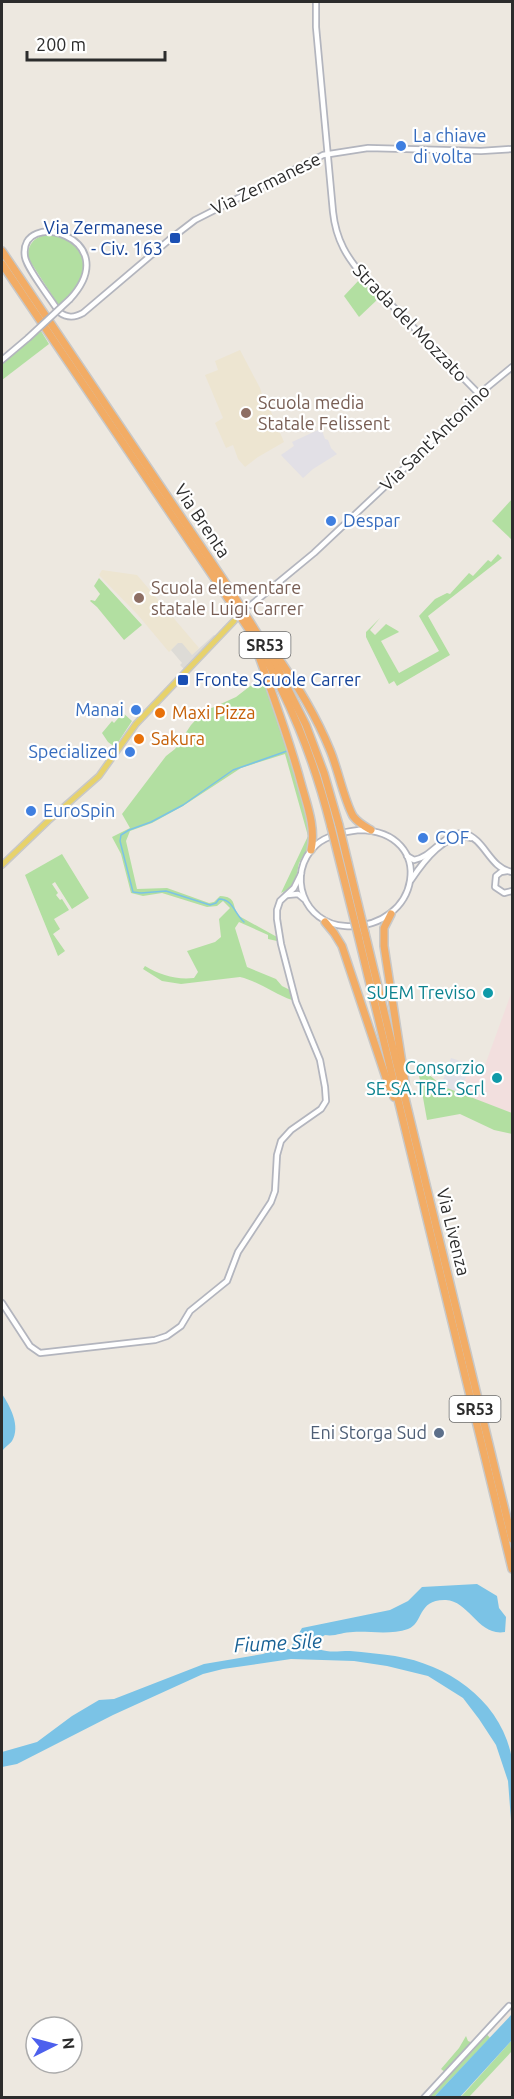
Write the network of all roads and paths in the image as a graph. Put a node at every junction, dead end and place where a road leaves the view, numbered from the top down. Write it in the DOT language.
graph roads {
  1 [pos="316,2"];
  2 [pos="513,149"];
  3 [pos="328,154"];
  4 [pos="2,251"];
  5 [pos="2,264"];
  6 [pos="2,360"];
  7 [pos="513,367"];
  8 [pos="479,394"];
  9 [pos="231,591"];
  10 [pos="251,605"];
  11 [pos="234,621"];
  12 [pos="252,634"];
  13 [pos="335,826"];
  14 [pos="371,830"];
  15 [pos="476,840"];
  16 [pos="311,850"];
  17 [pos="405,854"];
  18 [pos="493,861"];
  19 [pos="2,865"];
  20 [pos="511,872"];
  21 [pos="301,874"];
  22 [pos="496,876"];
  23 [pos="411,880"];
  24 [pos="513,891"];
  25 [pos="285,896"];
  26 [pos="305,900"];
  27 [pos="391,914"];
  28 [pos="325,922"];
  29 [pos="362,934"];
  30 [pos="406,1116"];
  31 [pos="2,1303"];
  32 [pos="513,1539"];
  33 [pos="513,1569"];
  34 [pos="509,2006"];
  35 [pos="424,2097"];
  1 -- 3 [label="street, Strada del Mozzato"];
  2 -- 3 [label="street, Via Zermanese"];
  3 -- 6 [label="street, Via Zermanese, bridge"];
  3 -- 8 [label="street, Strada del Mozzato"];
  4 -- 9 [label="highway, Via Brenta / SR53"];
  5 -- 12 [label="highway, Via Brenta / SR53"];
  7 -- 8 [label="street, Via Sant'Antonino"];
  8 -- 10 [label="street, Via Sant'Antonino"];
  9 -- 13 [label="highway, Via Brenta / SR53"];
  9 -- 14 [label="highway"];
  11 -- 19 [label="main road"];
  12 -- 13 [label="highway, Via Brenta / SR53"];
  12 -- 16 [label="highway"];
  13 -- 29 [label="highway, Via Brenta / SR53, bridge"];
  14 -- 16 [label="street"];
  14 -- 17 [label="street"];
  15 -- 17 [label="street"];
  15 -- 18 [label="street"];
  15 -- 23 [label="street"];
  16 -- 21 [label="street"];
  17 -- 23 [label="street"];
  18 -- 20 [label="street"];
  18 -- 22 [label="street"];
  20 -- 22 [label="street"];
  21 -- 25 [label="street"];
  21 -- 26 [label="street"];
  22 -- 24 [label="street"];
  23 -- 27 [label="street"];
  25 -- 26 [label="street"];
  25 -- 31 [label="street"];
  26 -- 28 [label="street"];
  27 -- 28 [label="street"];
  27 -- 30 [label="highway"];
  28 -- 30 [label="highway"];
  29 -- 30 [label="highway, Via Livenza / SR53"];
  30 -- 32 [label="highway, Via Livenza / SR53"];
  30 -- 33 [label="highway, Via Livenza / SR53"];
  34 -- 35 [label="street"];
}
